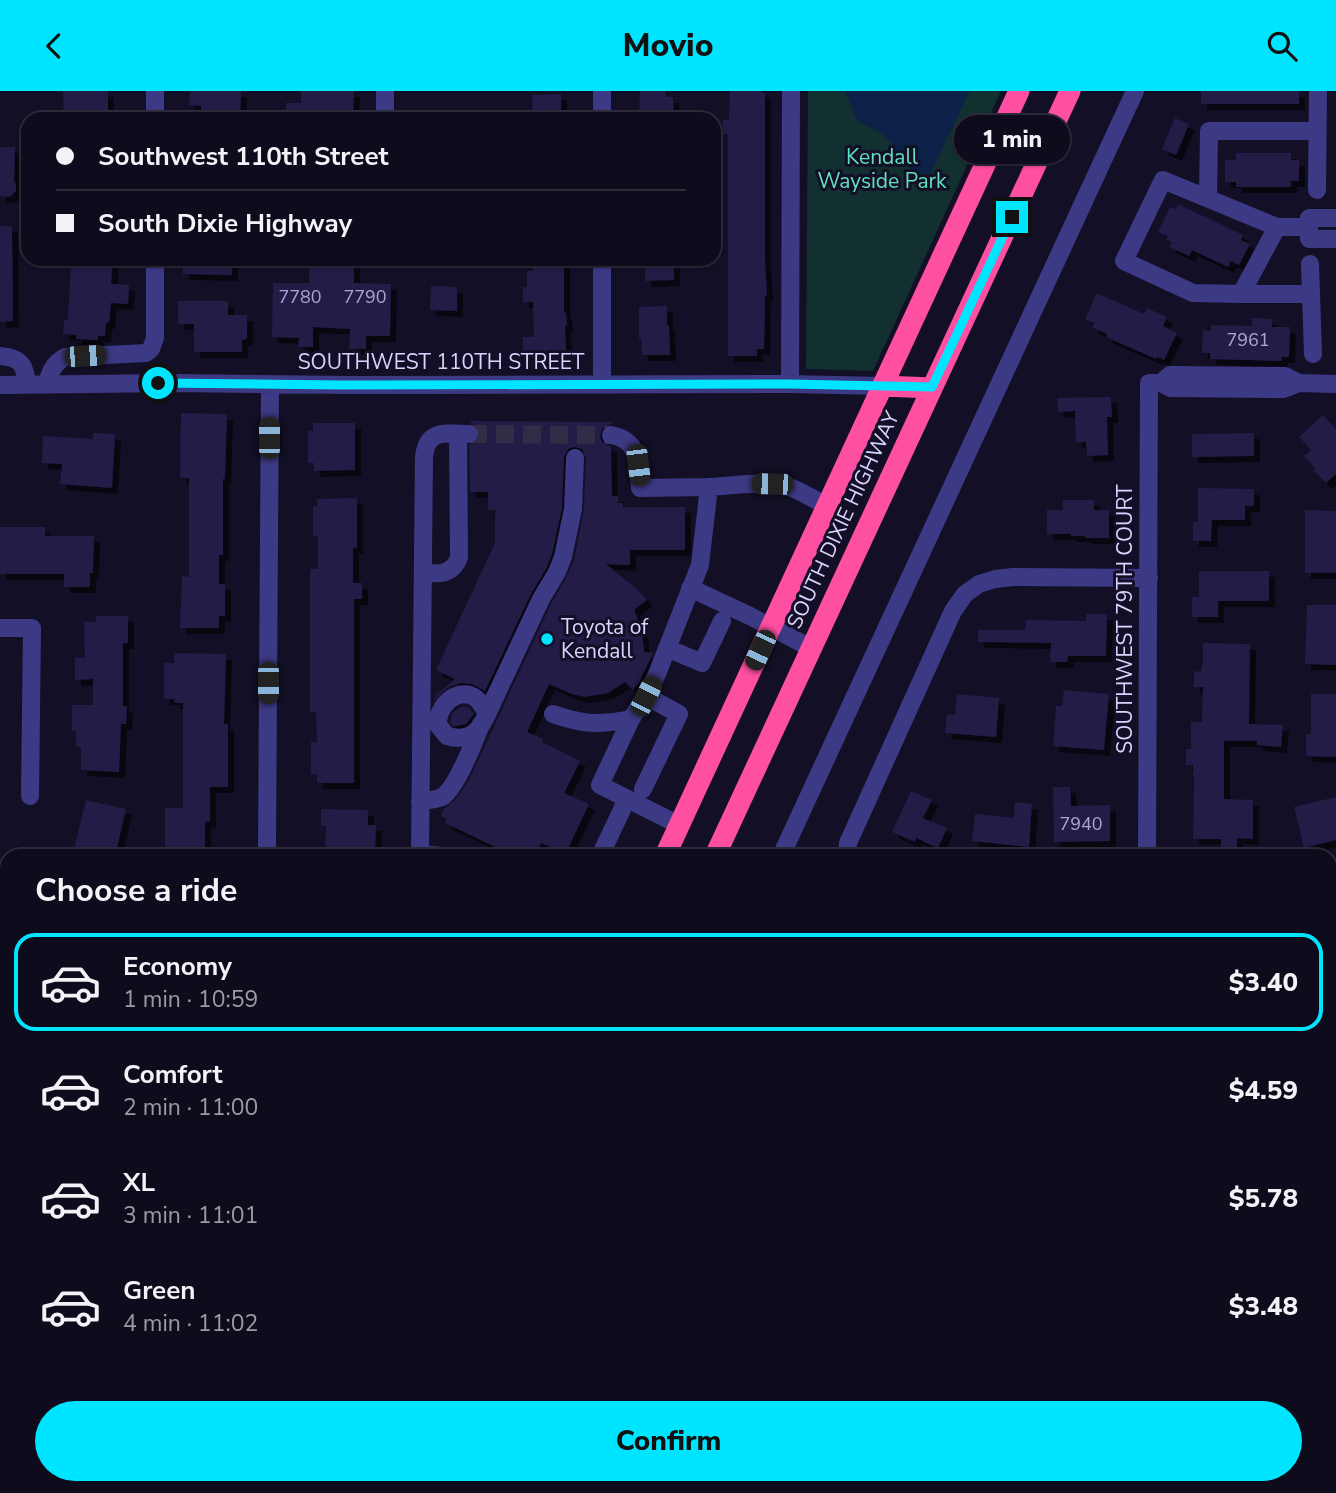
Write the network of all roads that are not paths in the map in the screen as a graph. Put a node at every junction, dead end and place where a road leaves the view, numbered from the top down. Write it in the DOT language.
graph roads {
  1 [pos="155,91"];
  2 [pos="385,91"];
  3 [pos="602,91"];
  4 [pos="791,91"];
  5 [pos="1019,91"];
  6 [pos="1070,91"];
  7 [pos="1135,91"];
  8 [pos="1318,91"];
  9 [pos="155,112"];
  10 [pos="385,112"];
  11 [pos="602,112"];
  12 [pos="1317,131"];
  13 [pos="1317,190"];
  14 [pos="1208,198"];
  15 [pos="1336,218"];
  16 [pos="1277,227"];
  17 [pos="1309,228"];
  18 [pos="1336,239"];
  19 [pos="1310,264"];
  20 [pos="155,266"];
  21 [pos="602,266"];
  22 [pos="1241,294"];
  23 [pos="1311,294"];
  24 [pos="111,354"];
  25 [pos="1313,354"];
  26 [pos="5,356"];
  27 [pos="27,384"];
  28 [pos="47,384"];
  29 [pos="104,384"];
  30 [pos="270,384"];
  31 [pos="790,384"];
  32 [pos="1336,384"];
  33 [pos="0,385"];
  34 [pos="602,385"];
  35 [pos="883,386"];
  36 [pos="932,387"];
  37 [pos="611,435"];
  38 [pos="575,458"];
  39 [pos="709,487"];
  40 [pos="827,506"];
  41 [pos="423,573"];
  42 [pos="1149,578"];
  43 [pos="690,588"];
  44 [pos="722,621"];
  45 [pos="771,627"];
  46 [pos="0,628"];
  47 [pos="667,648"];
  48 [pos="811,648"];
  49 [pos="646,696"];
  50 [pos="553,714"];
  51 [pos="631,719"];
  52 [pos="643,789"];
  53 [pos="30,796"];
  54 [pos="627,799"];
  55 [pos="426,801"];
  56 [pos="679,825"];
  57 [pos="267,845"];
  58 [pos="420,849"];
  59 [pos="603,849"];
  60 [pos="668,849"];
  61 [pos="718,849"];
  62 [pos="784,849"];
  63 [pos="848,849"];
  64 [pos="1147,849"];
  1 -- 9 [label="street"];
  2 -- 10 [label="street"];
  3 -- 11 [label="street"];
  4 -- 31 [label="street"];
  5 -- 35 [label="highway, SOUTH DIXIE HIGHWAY"];
  6 -- 36 [label="highway, SOUTH DIXIE HIGHWAY"];
  7 -- 62 [label="street"];
  8 -- 12 [label="street"];
  12 -- 13 [label="street"];
  12 -- 14 [label="street"];
  14 -- 16 [label="street"];
  14 -- 22 [label="street"];
  15 -- 17 [label="street"];
  16 -- 17 [label="street"];
  16 -- 22 [label="street"];
  17 -- 18 [label="street"];
  19 -- 23 [label="street"];
  20 -- 24 [label="street"];
  21 -- 34 [label="street"];
  22 -- 23 [label="street"];
  23 -- 25 [label="street"];
  24 -- 28 [label="street"];
  24 -- 29 [label="street"];
  26 -- 27 [label="street"];
  27 -- 28 [label="street, SOUTHWEST 110TH STREET"];
  27 -- 33 [label="street, SOUTHWEST 110TH STREET"];
  28 -- 29 [label="street, SOUTHWEST 110TH STREET"];
  29 -- 30 [label="street, SOUTHWEST 110TH STREET"];
  30 -- 34 [label="street, SOUTHWEST 110TH STREET"];
  30 -- 57 [label="street"];
  31 -- 34 [label="street, SOUTHWEST 110TH STREET"];
  31 -- 35 [label="street, SOUTHWEST 110TH STREET"];
  32 -- 42 [label="street, SOUTHWEST 79TH COURT"];
  35 -- 36 [label="highway"];
  35 -- 40 [label="highway, SOUTH DIXIE HIGHWAY"];
  36 -- 48 [label="highway, SOUTH DIXIE HIGHWAY"];
  37 -- 39 [label="street"];
  38 -- 55 [label="street"];
  39 -- 40 [label="street"];
  39 -- 43 [label="street"];
  40 -- 45 [label="highway, SOUTH DIXIE HIGHWAY"];
  41 -- 41 [label="street"];
  41 -- 55 [label="street"];
  42 -- 63 [label="street"];
  42 -- 64 [label="street, SOUTHWEST 79TH COURT"];
  43 -- 45 [label="street"];
  43 -- 47 [label="street"];
  44 -- 47 [label="street"];
  45 -- 48 [label="street"];
  45 -- 56 [label="highway, SOUTH DIXIE HIGHWAY"];
  46 -- 53 [label="street"];
  47 -- 49 [label="street"];
  48 -- 61 [label="highway, SOUTH DIXIE HIGHWAY"];
  49 -- 51 [label="street"];
  49 -- 52 [label="street"];
  50 -- 51 [label="street"];
  51 -- 54 [label="street"];
  54 -- 56 [label="street"];
  54 -- 59 [label="street"];
  55 -- 58 [label="street"];
  56 -- 60 [label="highway, SOUTH DIXIE HIGHWAY"];
}
